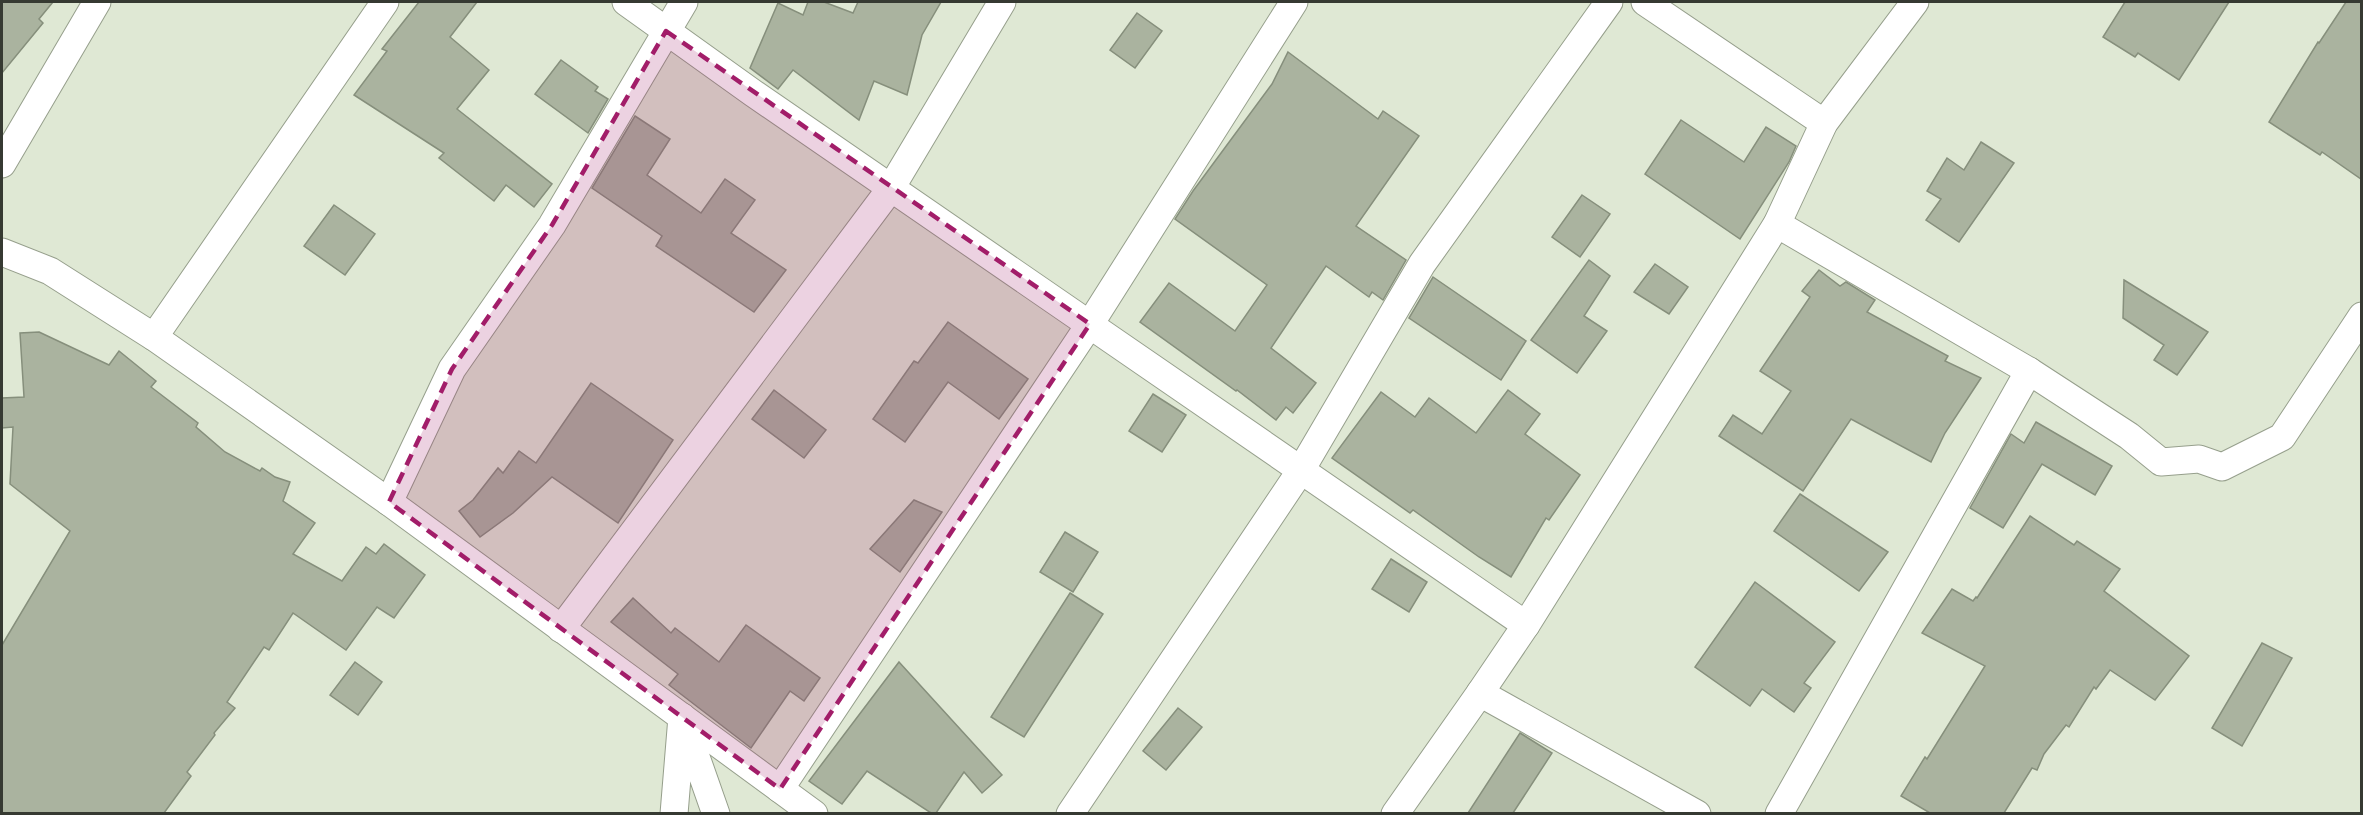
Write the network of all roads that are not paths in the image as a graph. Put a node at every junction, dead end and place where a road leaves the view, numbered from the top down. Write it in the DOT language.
graph roads {
  1 [pos="98,2"];
  2 [pos="385,2"];
  3 [pos="626,2"];
  4 [pos="684,2"];
  5 [pos="1002,2"];
  6 [pos="1294,2"];
  7 [pos="1609,2"];
  8 [pos="1645,2"];
  9 [pos="1915,2"];
  10 [pos="666,31"];
  11 [pos="1824,123"];
  12 [pos="2,164"];
  13 [pos="891,188"];
  14 [pos="1777,224"];
  15 [pos="2,252"];
  16 [pos="2361,316"];
  17 [pos="1090,324"];
  18 [pos="154,338"];
  19 [pos="2029,371"];
  20 [pos="1301,470"];
  21 [pos="389,502"];
  22 [pos="1526,625"];
  23 [pos="561,628"];
  24 [pos="1480,693"];
  25 [pos="682,717"];
  26 [pos="780,789"];
  27 [pos="674,813"];
  28 [pos="716,813"];
  29 [pos="814,813"];
  30 [pos="1070,813"];
  31 [pos="1395,813"];
  32 [pos="1696,813"];
  33 [pos="1779,813"];
  1 -- 12 [label="street"];
  2 -- 18 [label="street"];
  3 -- 10 [label="street"];
  4 -- 10 [label="street"];
  5 -- 13 [label="street"];
  6 -- 17 [label="street"];
  7 -- 20 [label="street"];
  8 -- 11 [label="street"];
  9 -- 11 [label="street"];
  10 -- 13 [label="street"];
  10 -- 21 [label="street"];
  11 -- 14 [label="street"];
  13 -- 17 [label="street"];
  13 -- 23 [label="street"];
  14 -- 19 [label="street"];
  14 -- 22 [label="street"];
  15 -- 18 [label="street"];
  16 -- 19 [label="street"];
  17 -- 20 [label="street"];
  17 -- 26 [label="street"];
  18 -- 21 [label="street"];
  19 -- 33 [label="street"];
  20 -- 22 [label="street"];
  20 -- 30 [label="street"];
  21 -- 23 [label="street"];
  22 -- 24 [label="street"];
  23 -- 25 [label="street"];
  24 -- 31 [label="street"];
  24 -- 32 [label="street"];
  25 -- 26 [label="street"];
  25 -- 27 [label="street"];
  25 -- 28 [label="street"];
  26 -- 29 [label="street"];
}
